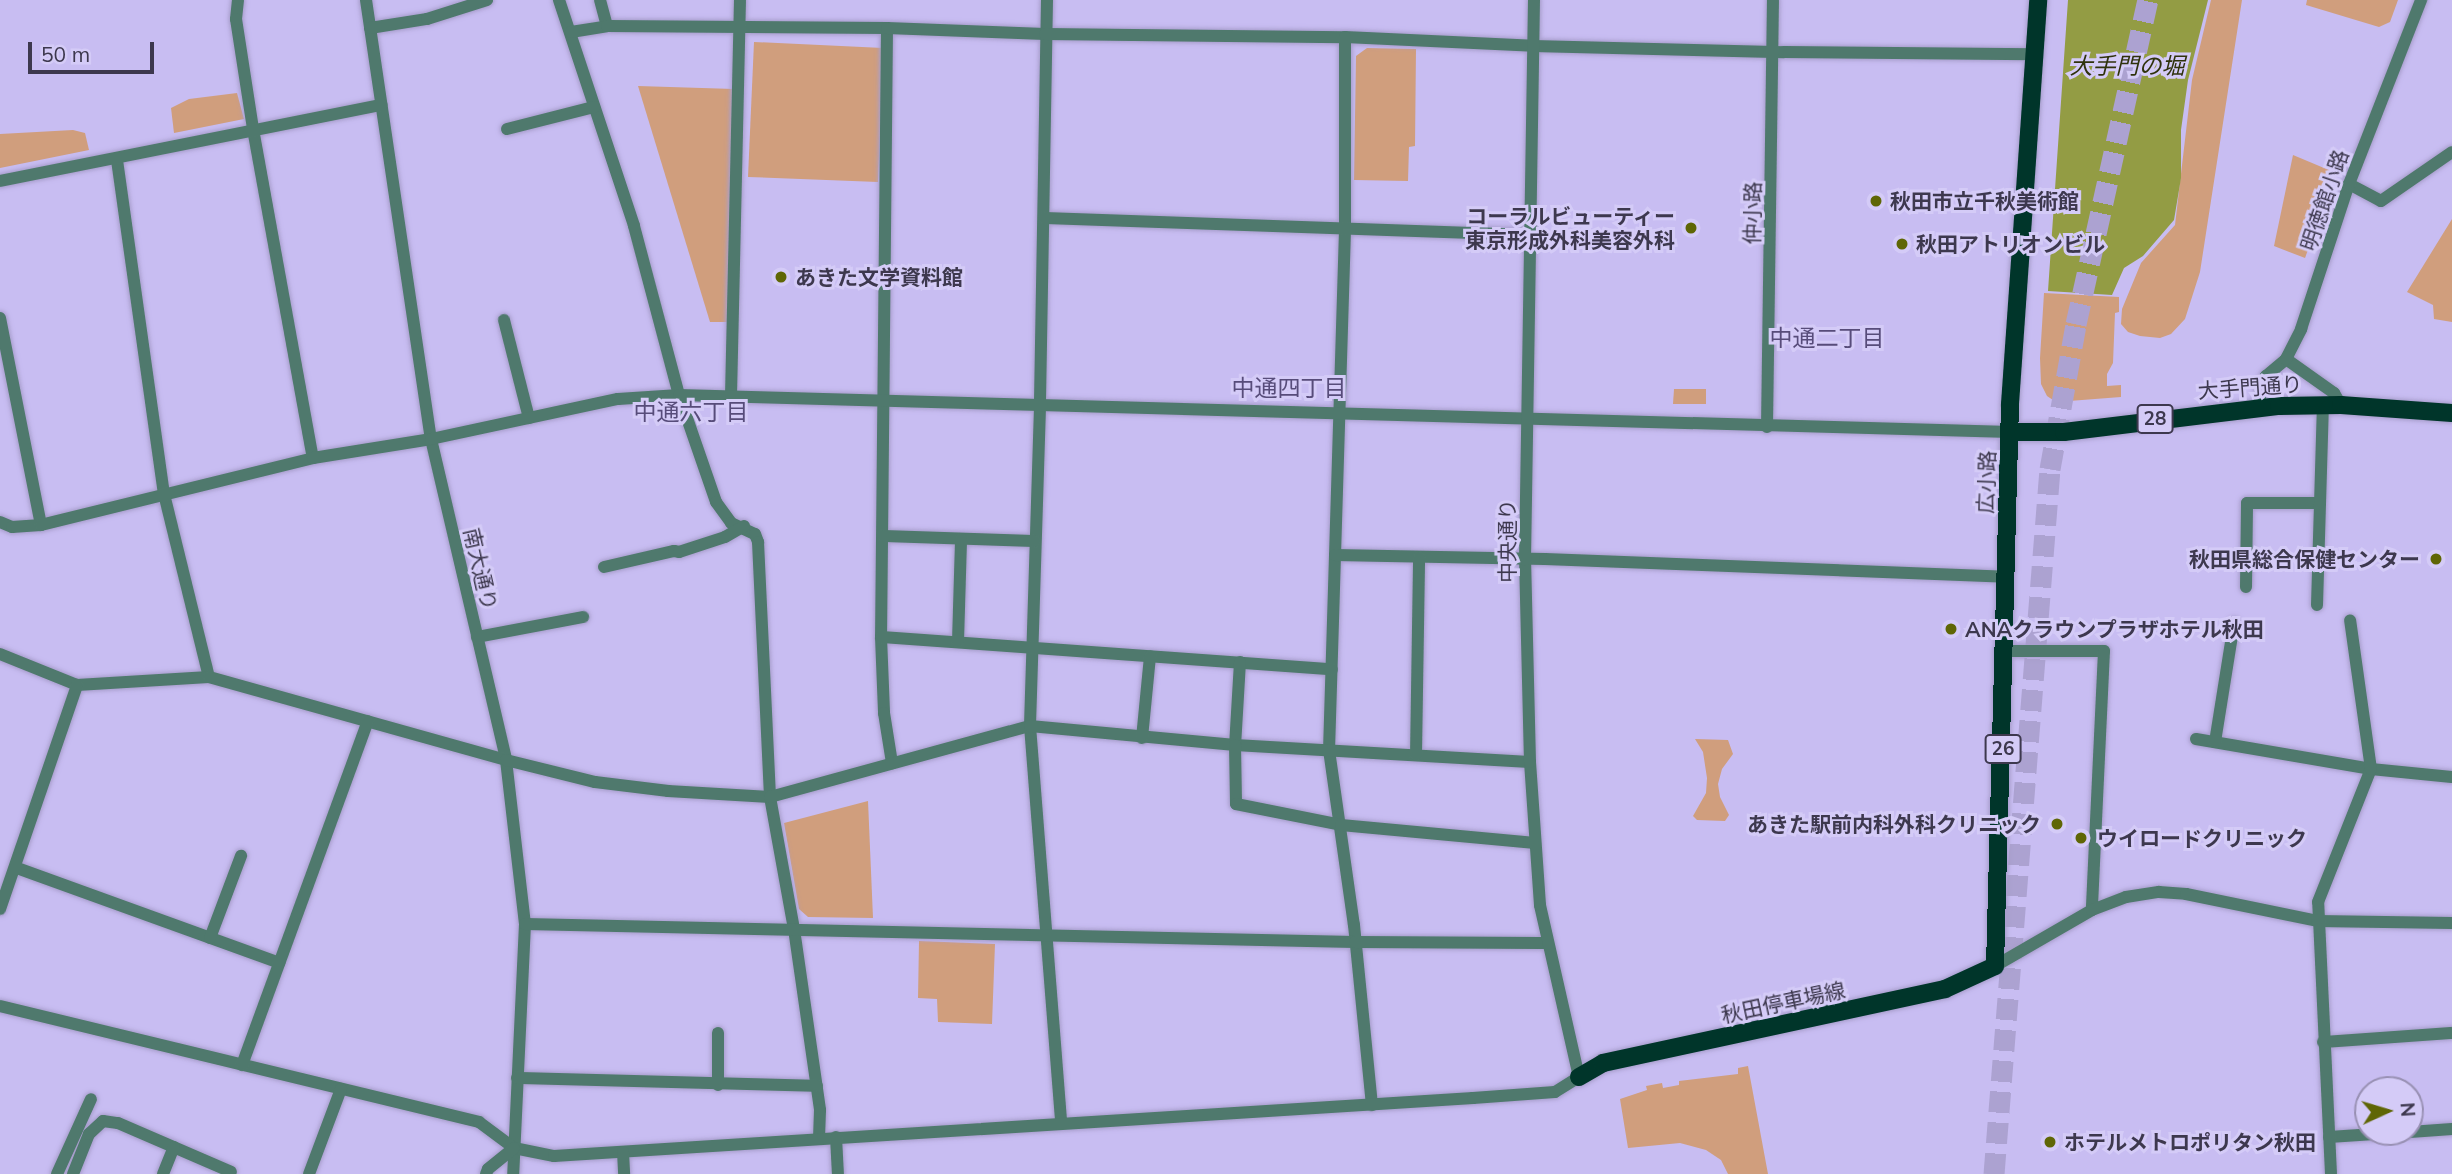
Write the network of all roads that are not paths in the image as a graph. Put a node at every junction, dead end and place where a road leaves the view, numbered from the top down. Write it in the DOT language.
graph roads {
  1 [pos="238,0"];
  2 [pos="366,0"];
  3 [pos="559,0"];
  4 [pos="600,0"];
  5 [pos="740,0"];
  6 [pos="1046,0"];
  7 [pos="1534,0"];
  8 [pos="1773,0"];
  9 [pos="2038,0"];
  10 [pos="2421,0"];
  11 [pos="482,1"];
  12 [pos="607,26"];
  13 [pos="740,26"];
  14 [pos="370,28"];
  15 [pos="887,28"];
  16 [pos="570,32"];
  17 [pos="1045,34"];
  18 [pos="1345,37"];
  19 [pos="1533,46"];
  20 [pos="1774,52"];
  21 [pos="2034,54"];
  22 [pos="381,105"];
  23 [pos="594,107"];
  24 [pos="253,129"];
  25 [pos="507,129"];
  26 [pos="2452,152"];
  27 [pos="117,160"];
  28 [pos="0,181"];
  29 [pos="2349,184"];
  30 [pos="1044,218"];
  31 [pos="1345,230"];
  32 [pos="1531,235"];
  33 [pos="0,318"];
  34 [pos="504,320"];
  35 [pos="2286,359"];
  36 [pos="679,395"];
  37 [pos="731,396"];
  38 [pos="885,402"];
  39 [pos="2342,405"];
  40 [pos="2323,406"];
  41 [pos="1040,407"];
  42 [pos="2260,407"];
  43 [pos="2452,412"];
  44 [pos="1339,414"];
  45 [pos="529,418"];
  46 [pos="1527,420"];
  47 [pos="1767,427"];
  48 [pos="2010,432"];
  49 [pos="431,439"];
  50 [pos="313,458"];
  51 [pos="164,494"];
  52 [pos="2320,503"];
  53 [pos="0,522"];
  54 [pos="41,525"];
  55 [pos="744,526"];
  56 [pos="883,536"];
  57 [pos="961,539"];
  58 [pos="1035,541"];
  59 [pos="1335,555"];
  60 [pos="1419,557"];
  61 [pos="1525,560"];
  62 [pos="604,567"];
  63 [pos="2006,577"];
  64 [pos="2246,587"];
  65 [pos="2317,605"];
  66 [pos="583,617"];
  67 [pos="2350,620"];
  68 [pos="2234,624"];
  69 [pos="477,637"];
  70 [pos="881,637"];
  71 [pos="958,642"];
  72 [pos="1031,646"];
  73 [pos="2005,651"];
  74 [pos="0,654"];
  75 [pos="1150,656"];
  76 [pos="1240,662"];
  77 [pos="1332,669"];
  78 [pos="209,677"];
  79 [pos="77,685"];
  80 [pos="368,721"];
  81 [pos="1030,726"];
  82 [pos="1142,738"];
  83 [pos="2196,739"];
  84 [pos="2215,742"];
  85 [pos="1234,745"];
  86 [pos="1329,750"];
  87 [pos="1416,755"];
  88 [pos="506,760"];
  89 [pos="1530,762"];
  90 [pos="891,763"];
  91 [pos="2371,769"];
  92 [pos="2452,777"];
  93 [pos="769,797"];
  94 [pos="1340,825"];
  95 [pos="1535,842"];
  96 [pos="241,856"];
  97 [pos="17,868"];
  98 [pos="0,909"];
  99 [pos="2092,910"];
  100 [pos="2317,921"];
  101 [pos="2452,923"];
  102 [pos="525,924"];
  103 [pos="794,929"];
  104 [pos="1047,934"];
  105 [pos="210,938"];
  106 [pos="1355,942"];
  107 [pos="1548,943"];
  108 [pos="279,963"];
  109 [pos="1995,966"];
  110 [pos="0,1006"];
  111 [pos="718,1033"];
  112 [pos="2452,1033"];
  113 [pos="2323,1042"];
  114 [pos="242,1065"];
  115 [pos="1579,1077"];
  116 [pos="517,1078"];
  117 [pos="718,1085"];
  118 [pos="817,1086"];
  119 [pos="341,1089"];
  120 [pos="91,1098"];
  121 [pos="1372,1105"];
  122 [pos="1061,1122"];
  123 [pos="2452,1129"];
  124 [pos="2424,1131"];
  125 [pos="2354,1135"];
  126 [pos="2329,1137"];
  127 [pos="836,1138"];
  128 [pos="819,1139"];
  129 [pos="174,1147"];
  130 [pos="514,1149"];
  131 [pos="623,1152"];
  132 [pos="231,1172"];
  133 [pos="57,1174"];
  134 [pos="73,1174"];
  135 [pos="163,1174"];
  136 [pos="309,1174"];
  137 [pos="486,1174"];
  138 [pos="513,1174"];
  139 [pos="624,1174"];
  140 [pos="838,1174"];
  141 [pos="2331,1174"];
  1 -- 24 [label="street"];
  2 -- 14 [label="street, 南大通り"];
  3 -- 16 [label="street"];
  4 -- 12 [label="street"];
  5 -- 13 [label="street"];
  6 -- 17 [label="street"];
  7 -- 19 [label="street, 中央通り"];
  8 -- 20 [label="street, 仲小路"];
  9 -- 21 [label="main road, 広小路 / 26"];
  10 -- 29 [label="street, 明徳館小路"];
  11 -- 14 [label="street"];
  12 -- 13 [label="street"];
  12 -- 16 [label="street"];
  13 -- 15 [label="street"];
  13 -- 37 [label="street"];
  14 -- 22 [label="street, 南大通り"];
  15 -- 17 [label="street"];
  15 -- 38 [label="street"];
  16 -- 23 [label="street"];
  17 -- 18 [label="street"];
  17 -- 30 [label="street"];
  18 -- 19 [label="street"];
  18 -- 31 [label="street"];
  19 -- 20 [label="street"];
  19 -- 32 [label="street, 中央通り"];
  20 -- 21 [label="street"];
  20 -- 47 [label="street, 仲小路"];
  21 -- 48 [label="main road, 広小路 / 26"];
  22 -- 24 [label="street"];
  22 -- 49 [label="street, 南大通り"];
  23 -- 25 [label="street"];
  23 -- 36 [label="street"];
  24 -- 27 [label="street"];
  24 -- 50 [label="street"];
  26 -- 29 [label="street"];
  27 -- 28 [label="street"];
  27 -- 51 [label="street"];
  29 -- 35 [label="street, 明徳館小路"];
  30 -- 31 [label="street"];
  30 -- 41 [label="street"];
  31 -- 32 [label="street"];
  31 -- 44 [label="street"];
  32 -- 46 [label="street, 中央通り"];
  33 -- 54 [label="street"];
  34 -- 45 [label="street"];
  35 -- 39 [label="street"];
  35 -- 42 [label="street, 明徳館小路"];
  36 -- 37 [label="street"];
  36 -- 45 [label="street"];
  36 -- 55 [label="street"];
  37 -- 38 [label="street"];
  38 -- 41 [label="street"];
  38 -- 56 [label="street"];
  39 -- 40 [label="main road, 大手門通り / 28"];
  39 -- 43 [label="main road, 大手門通り / 28"];
  40 -- 42 [label="main road, 大手門通り / 28"];
  40 -- 52 [label="street"];
  41 -- 44 [label="street"];
  41 -- 58 [label="street"];
  42 -- 48 [label="main road, 大手門通り / 28"];
  44 -- 46 [label="street"];
  44 -- 59 [label="street"];
  45 -- 49 [label="street"];
  46 -- 47 [label="street"];
  46 -- 61 [label="street, 中央通り"];
  47 -- 48 [label="street"];
  48 -- 63 [label="main road, 広小路 / 26"];
  49 -- 50 [label="street"];
  49 -- 69 [label="street, 南大通り"];
  50 -- 51 [label="street"];
  51 -- 54 [label="street"];
  51 -- 78 [label="street"];
  52 -- 64 [label="street"];
  52 -- 65 [label="street"];
  53 -- 54 [label="street"];
  55 -- 62 [label="street"];
  55 -- 93 [label="street"];
  56 -- 57 [label="street"];
  56 -- 70 [label="street"];
  57 -- 58 [label="street"];
  57 -- 71 [label="street"];
  58 -- 72 [label="street"];
  59 -- 60 [label="street"];
  59 -- 77 [label="street"];
  60 -- 61 [label="street"];
  60 -- 87 [label="street"];
  61 -- 63 [label="street"];
  61 -- 89 [label="street, 中央通り"];
  63 -- 73 [label="main road, 広小路 / 26"];
  66 -- 69 [label="street"];
  67 -- 91 [label="street"];
  68 -- 84 [label="street"];
  69 -- 88 [label="street, 南大通り"];
  70 -- 71 [label="street"];
  70 -- 90 [label="street"];
  71 -- 72 [label="street"];
  72 -- 75 [label="street"];
  72 -- 81 [label="street"];
  73 -- 99 [label="street"];
  73 -- 109 [label="main road, 広小路 / 26"];
  74 -- 79 [label="street"];
  75 -- 76 [label="street"];
  75 -- 82 [label="street"];
  76 -- 77 [label="street"];
  76 -- 85 [label="street"];
  77 -- 86 [label="street"];
  78 -- 79 [label="street"];
  78 -- 80 [label="street"];
  79 -- 97 [label="street"];
  80 -- 88 [label="street"];
  80 -- 108 [label="street"];
  81 -- 82 [label="street"];
  81 -- 90 [label="street"];
  81 -- 104 [label="street"];
  82 -- 85 [label="street"];
  83 -- 84 [label="street"];
  84 -- 91 [label="street"];
  85 -- 86 [label="street"];
  85 -- 94 [label="street"];
  86 -- 87 [label="street"];
  86 -- 94 [label="street"];
  87 -- 89 [label="street"];
  88 -- 93 [label="street"];
  88 -- 102 [label="street, 南大通り"];
  89 -- 95 [label="street, 中央通り"];
  90 -- 93 [label="street"];
  91 -- 92 [label="street"];
  91 -- 100 [label="street"];
  93 -- 103 [label="street"];
  94 -- 95 [label="street"];
  94 -- 106 [label="street"];
  95 -- 107 [label="street, 中央通り"];
  96 -- 105 [label="street"];
  97 -- 98 [label="street"];
  97 -- 105 [label="street"];
  99 -- 100 [label="street"];
  99 -- 109 [label="street"];
  100 -- 101 [label="street"];
  100 -- 113 [label="street"];
  102 -- 103 [label="street"];
  102 -- 116 [label="street, 南大通り"];
  103 -- 104 [label="street"];
  103 -- 118 [label="street"];
  104 -- 106 [label="street"];
  104 -- 122 [label="street"];
  105 -- 108 [label="street"];
  106 -- 107 [label="street"];
  106 -- 121 [label="street"];
  107 -- 115 [label="street, 中央通り"];
  108 -- 114 [label="street"];
  109 -- 115 [label="main road, 秋田停車場線"];
  110 -- 114 [label="street"];
  111 -- 117 [label="street"];
  112 -- 113 [label="street"];
  113 -- 126 [label="street"];
  114 -- 119 [label="street"];
  115 -- 121 [label="street"];
  116 -- 117 [label="street"];
  116 -- 130 [label="street, 南大通り"];
  117 -- 118 [label="street"];
  118 -- 128 [label="street"];
  119 -- 130 [label="street"];
  119 -- 136 [label="street"];
  120 -- 133 [label="street"];
  121 -- 122 [label="street"];
  122 -- 127 [label="street"];
  123 -- 124 [label="street"];
  125 -- 126 [label="street"];
  126 -- 141 [label="street"];
  127 -- 128 [label="street"];
  127 -- 140 [label="street"];
  128 -- 131 [label="street"];
  129 -- 132 [label="street"];
  129 -- 134 [label="street"];
  129 -- 135 [label="street"];
  130 -- 131 [label="street"];
  130 -- 137 [label="street"];
  130 -- 138 [label="street, 南大通り"];
  131 -- 139 [label="street"];
}
